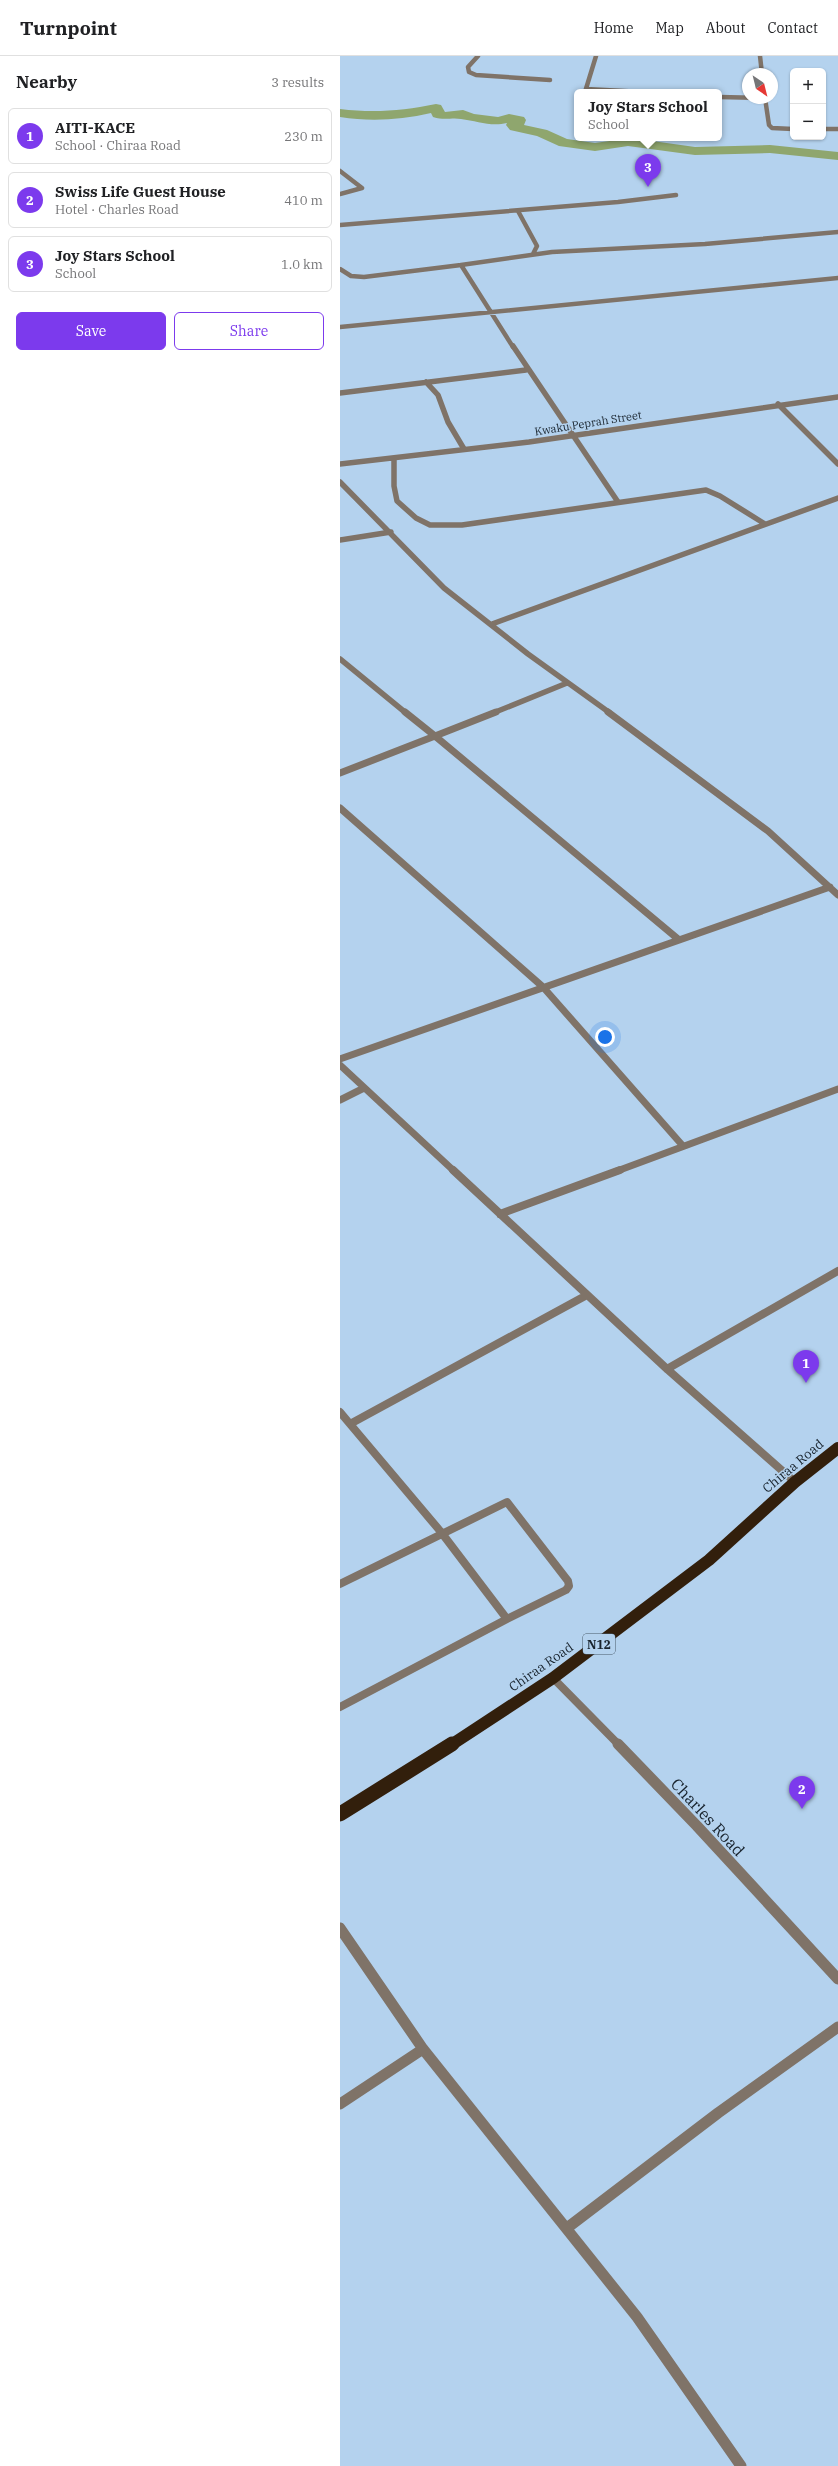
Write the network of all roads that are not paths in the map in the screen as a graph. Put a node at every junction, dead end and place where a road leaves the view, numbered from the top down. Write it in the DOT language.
graph roads {
  1 [pos="478,56"];
  2 [pos="596,56"];
  3 [pos="760,56"];
  4 [pos="761,68"];
  5 [pos="550,80"];
  6 [pos="585,89"];
  7 [pos="722,97"];
  8 [pos="742,98"];
  9 [pos="766,104"];
  10 [pos="790,129"];
  11 [pos="826,129"];
  12 [pos="838,129"];
  13 [pos="340,171"];
  14 [pos="340,194"];
  15 [pos="676,195"];
  16 [pos="518,211"];
  17 [pos="340,225"];
  18 [pos="838,232"];
  19 [pos="534,254"];
  20 [pos="461,265"];
  21 [pos="340,269"];
  22 [pos="838,278"];
  23 [pos="490,314"];
  24 [pos="340,327"];
  25 [pos="526,370"];
  26 [pos="426,382"];
  27 [pos="340,393"];
  28 [pos="838,397"];
  29 [pos="778,404"];
  30 [pos="574,435"];
  31 [pos="464,449"];
  32 [pos="394,460"];
  33 [pos="340,464"];
  34 [pos="838,464"];
  35 [pos="340,482"];
  36 [pos="838,498"];
  37 [pos="618,502"];
  38 [pos="765,524"];
  39 [pos="391,532"];
  40 [pos="340,540"];
  41 [pos="492,624"];
  42 [pos="340,659"];
  43 [pos="567,683"];
  44 [pos="435,736"];
  45 [pos="340,773"];
  46 [pos="340,808"];
  47 [pos="830,887"];
  48 [pos="838,895"];
  49 [pos="678,939"];
  50 [pos="542,987"];
  51 [pos="340,1059"];
  52 [pos="340,1065"];
  53 [pos="364,1088"];
  54 [pos="838,1089"];
  55 [pos="340,1100"];
  56 [pos="683,1146"];
  57 [pos="500,1214"];
  58 [pos="838,1271"];
  59 [pos="587,1295"];
  60 [pos="667,1369"];
  61 [pos="340,1412"];
  62 [pos="350,1424"];
  63 [pos="838,1448"];
  64 [pos="795,1482"];
  65 [pos="441,1532"];
  66 [pos="340,1584"];
  67 [pos="507,1620"];
  68 [pos="553,1678"];
  69 [pos="340,1705"];
  70 [pos="340,1814"];
  71 [pos="340,1928"];
  72 [pos="838,1979"];
  73 [pos="838,2027"];
  74 [pos="423,2049"];
  75 [pos="340,2104"];
  76 [pos="567,2228"];
  77 [pos="741,2466"];
  1 -- 5 [label="street"];
  2 -- 6 [label="street"];
  3 -- 4 [label="street"];
  7 -- 8 [label="street"];
  9 -- 10 [label="street"];
  11 -- 12 [label="street"];
  13 -- 14 [label="street"];
  15 -- 16 [label="street"];
  16 -- 17 [label="street"];
  16 -- 19 [label="street"];
  18 -- 19 [label="street"];
  19 -- 20 [label="street"];
  20 -- 21 [label="street"];
  20 -- 23 [label="street"];
  22 -- 23 [label="street"];
  23 -- 24 [label="street"];
  23 -- 25 [label="street"];
  25 -- 26 [label="street"];
  25 -- 30 [label="street"];
  26 -- 27 [label="street"];
  26 -- 31 [label="street"];
  28 -- 29 [label="street, Kwaku Peprah Street"];
  29 -- 30 [label="street, Kwaku Peprah Street"];
  29 -- 34 [label="street"];
  30 -- 31 [label="street, Kwaku Peprah Street"];
  30 -- 37 [label="street"];
  31 -- 32 [label="street, Kwaku Peprah Street"];
  32 -- 33 [label="street, Kwaku Peprah Street"];
  32 -- 37 [label="street"];
  35 -- 39 [label="street"];
  36 -- 38 [label="street"];
  37 -- 38 [label="street"];
  38 -- 41 [label="street"];
  39 -- 40 [label="street"];
  39 -- 41 [label="street"];
  41 -- 43 [label="street"];
  42 -- 44 [label="street"];
  43 -- 44 [label="street"];
  43 -- 47 [label="street"];
  44 -- 45 [label="street"];
  44 -- 49 [label="street"];
  46 -- 50 [label="street"];
  47 -- 48 [label="street"];
  47 -- 49 [label="street"];
  49 -- 50 [label="street"];
  50 -- 51 [label="street"];
  50 -- 56 [label="street"];
  52 -- 53 [label="street"];
  53 -- 55 [label="street"];
  53 -- 57 [label="street"];
  54 -- 56 [label="street"];
  56 -- 57 [label="street"];
  57 -- 59 [label="street"];
  58 -- 60 [label="street"];
  59 -- 60 [label="street"];
  59 -- 62 [label="street"];
  60 -- 64 [label="street"];
  61 -- 62 [label="street"];
  62 -- 65 [label="street"];
  63 -- 64 [label="highway, Chiraa Road / N12"];
  64 -- 68 [label="highway, Chiraa Road / N12"];
  65 -- 66 [label="street"];
  65 -- 67 [label="street"];
  65 -- 67 [label="street"];
  67 -- 69 [label="street"];
  68 -- 70 [label="highway, Chiraa Road / N12"];
  68 -- 72 [label="street, Charles Road"];
  71 -- 74 [label="street"];
  73 -- 76 [label="street"];
  74 -- 75 [label="street"];
  74 -- 76 [label="street"];
  76 -- 77 [label="street"];
}
